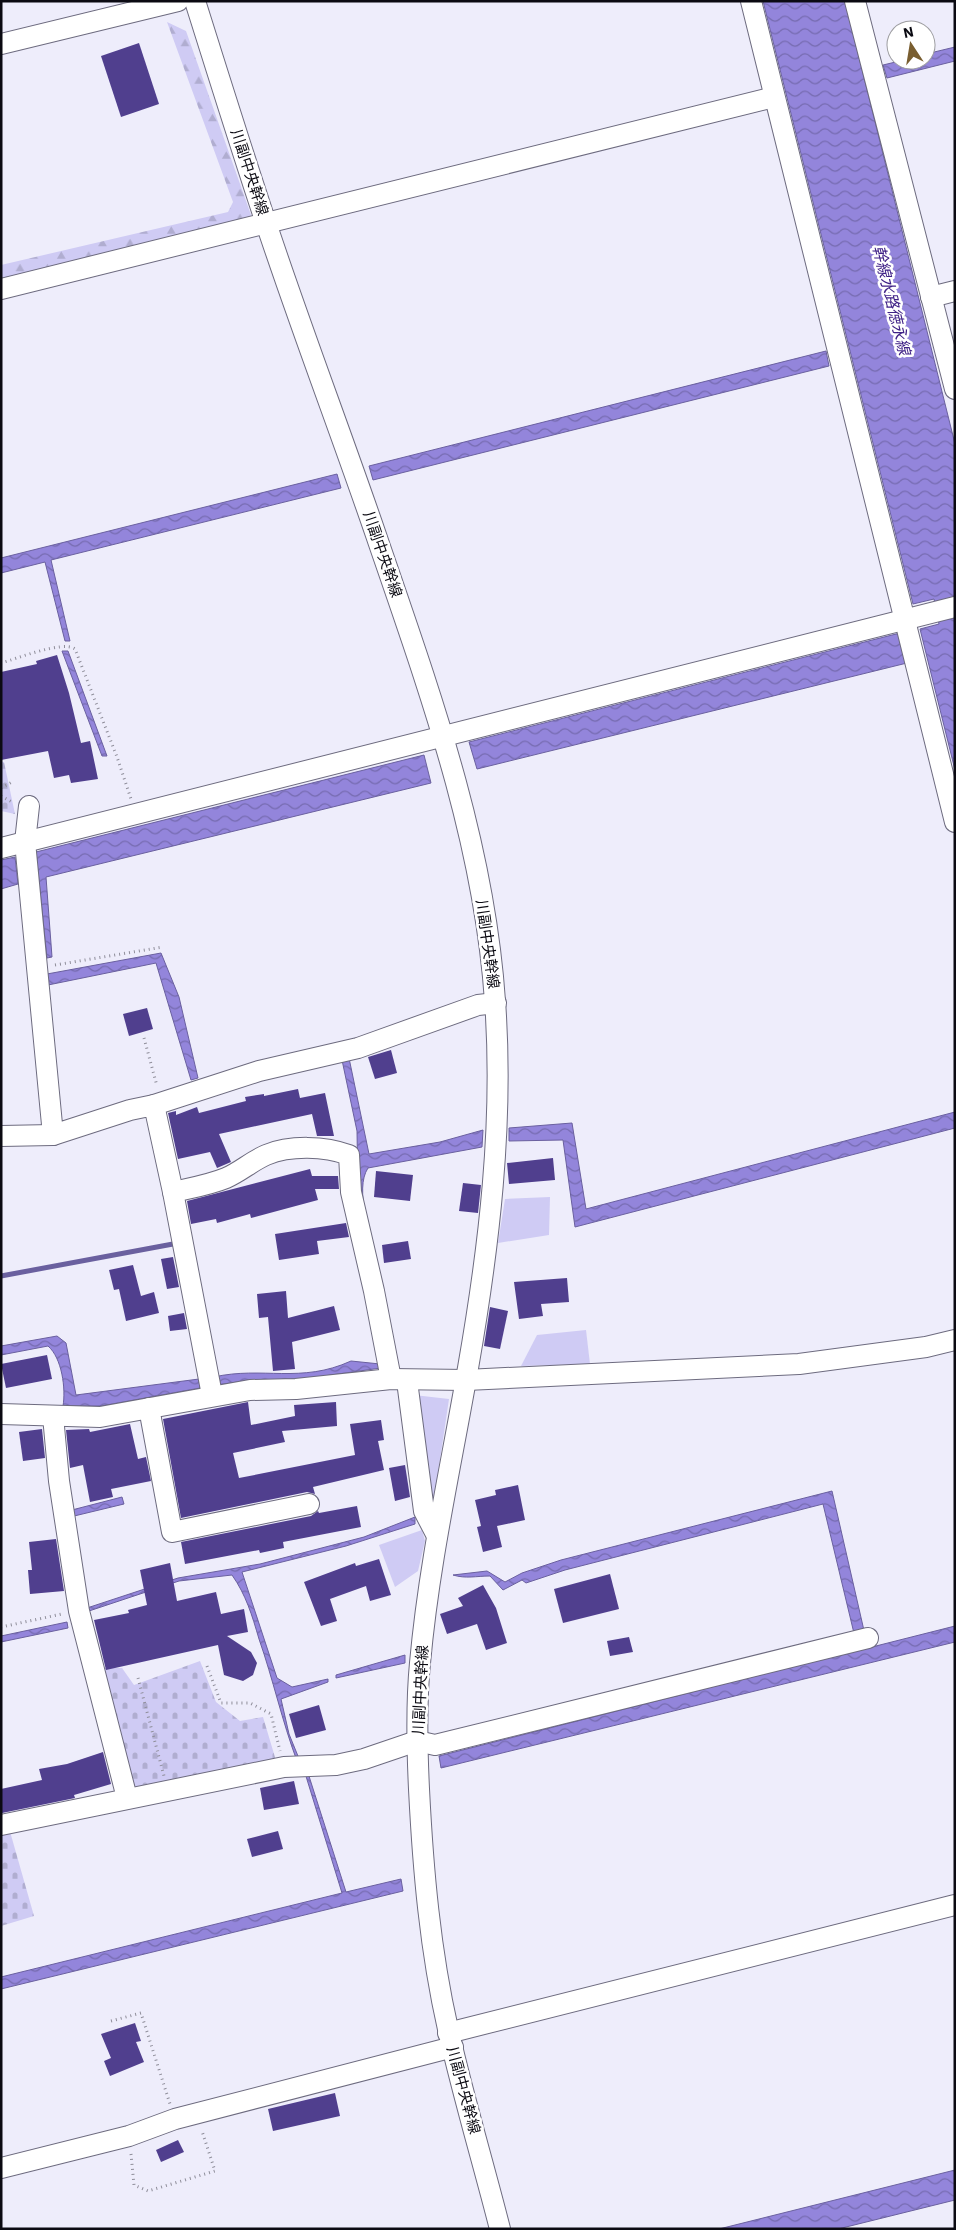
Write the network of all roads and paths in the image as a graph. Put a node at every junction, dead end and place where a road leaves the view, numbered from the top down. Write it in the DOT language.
graph roads {
  1 [pos="178,1"];
  2 [pos="195,1"];
  3 [pos="751,1"];
  4 [pos="855,1"];
  5 [pos="1,44"];
  6 [pos="774,97"];
  7 [pos="266,223"];
  8 [pos="1,289"];
  9 [pos="955,291"];
  10 [pos="931,297"];
  11 [pos="955,389"];
  12 [pos="955,607"];
  13 [pos="905,619"];
  14 [pos="1,663"];
  15 [pos="445,736"];
  16 [pos="12,782"];
  17 [pos="2,786"];
  18 [pos="29,806"];
  19 [pos="136,814"];
  20 [pos="955,822"];
  21 [pos="25,842"];
  22 [pos="1,848"];
  23 [pos="163,947"];
  24 [pos="37,968"];
  25 [pos="496,1002"];
  26 [pos="144,1038"];
  27 [pos="158,1103"];
  28 [pos="53,1135"];
  29 [pos="1,1136"];
  30 [pos="173,1192"];
  31 [pos="955,1340"];
  32 [pos="399,1380"];
  33 [pos="466,1380"];
  34 [pos="212,1395"];
  35 [pos="149,1408"];
  36 [pos="1,1414"];
  37 [pos="53,1416"];
  38 [pos="309,1504"];
  39 [pos="437,1536"];
  40 [pos="79,1610"];
  41 [pos="1,1627"];
  42 [pos="860,1640"];
  43 [pos="207,1666"];
  44 [pos="138,1678"];
  45 [pos="417,1741"];
  46 [pos="284,1767"];
  47 [pos="168,1791"];
  48 [pos="127,1798"];
  49 [pos="1,1825"];
  50 [pos="955,1905"];
  51 [pos="111,2021"];
  52 [pos="451,2040"];
  53 [pos="197,2113"];
  54 [pos="175,2119"];
  55 [pos="129,2136"];
  56 [pos="1,2168"];
  57 [pos="500,2229"];
  1 -- 5 [label="street"];
  2 -- 7 [label="street, 川副中央幹線"];
  3 -- 6 [label="street"];
  4 -- 10 [label="street"];
  6 -- 7 [label="street"];
  6 -- 13 [label="street"];
  7 -- 8 [label="street"];
  7 -- 15 [label="street, 川副中央幹線"];
  9 -- 10 [label="street"];
  10 -- 11 [label="street"];
  12 -- 13 [label="street"];
  13 -- 15 [label="street"];
  13 -- 20 [label="street"];
  14 -- 19 [label="path"];
  15 -- 19 [label="street"];
  15 -- 25 [label="street, 川副中央幹線"];
  16 -- 17 [label="path"];
  18 -- 21 [label="street"];
  19 -- 21 [label="street"];
  21 -- 22 [label="street"];
  21 -- 24 [label="street"];
  23 -- 24 [label="path"];
  24 -- 28 [label="street"];
  25 -- 27 [label="street"];
  25 -- 33 [label="street, 川副中央幹線"];
  26 -- 27 [label="path"];
  27 -- 28 [label="street"];
  27 -- 30 [label="street"];
  28 -- 29 [label="street"];
  30 -- 32 [label="street"];
  30 -- 34 [label="street"];
  31 -- 33 [label="street"];
  32 -- 33 [label="street"];
  32 -- 34 [label="street"];
  32 -- 39 [label="street"];
  33 -- 39 [label="street, 川副中央幹線"];
  34 -- 35 [label="street"];
  35 -- 37 [label="street"];
  35 -- 38 [label="street"];
  36 -- 37 [label="street"];
  37 -- 40 [label="street"];
  39 -- 45 [label="street, 川副中央幹線"];
  40 -- 41 [label="path"];
  40 -- 48 [label="street"];
  42 -- 45 [label="street"];
  43 -- 46 [label="path"];
  44 -- 47 [label="path"];
  45 -- 46 [label="street"];
  45 -- 52 [label="street, 川副中央幹線"];
  46 -- 47 [label="street"];
  47 -- 48 [label="street"];
  48 -- 49 [label="street"];
  50 -- 52 [label="street"];
  51 -- 54 [label="path"];
  52 -- 53 [label="street"];
  52 -- 57 [label="street, 川副中央幹線"];
  53 -- 54 [label="street"];
  53 -- 55 [label="path"];
  54 -- 55 [label="street"];
  55 -- 56 [label="street"];
}
